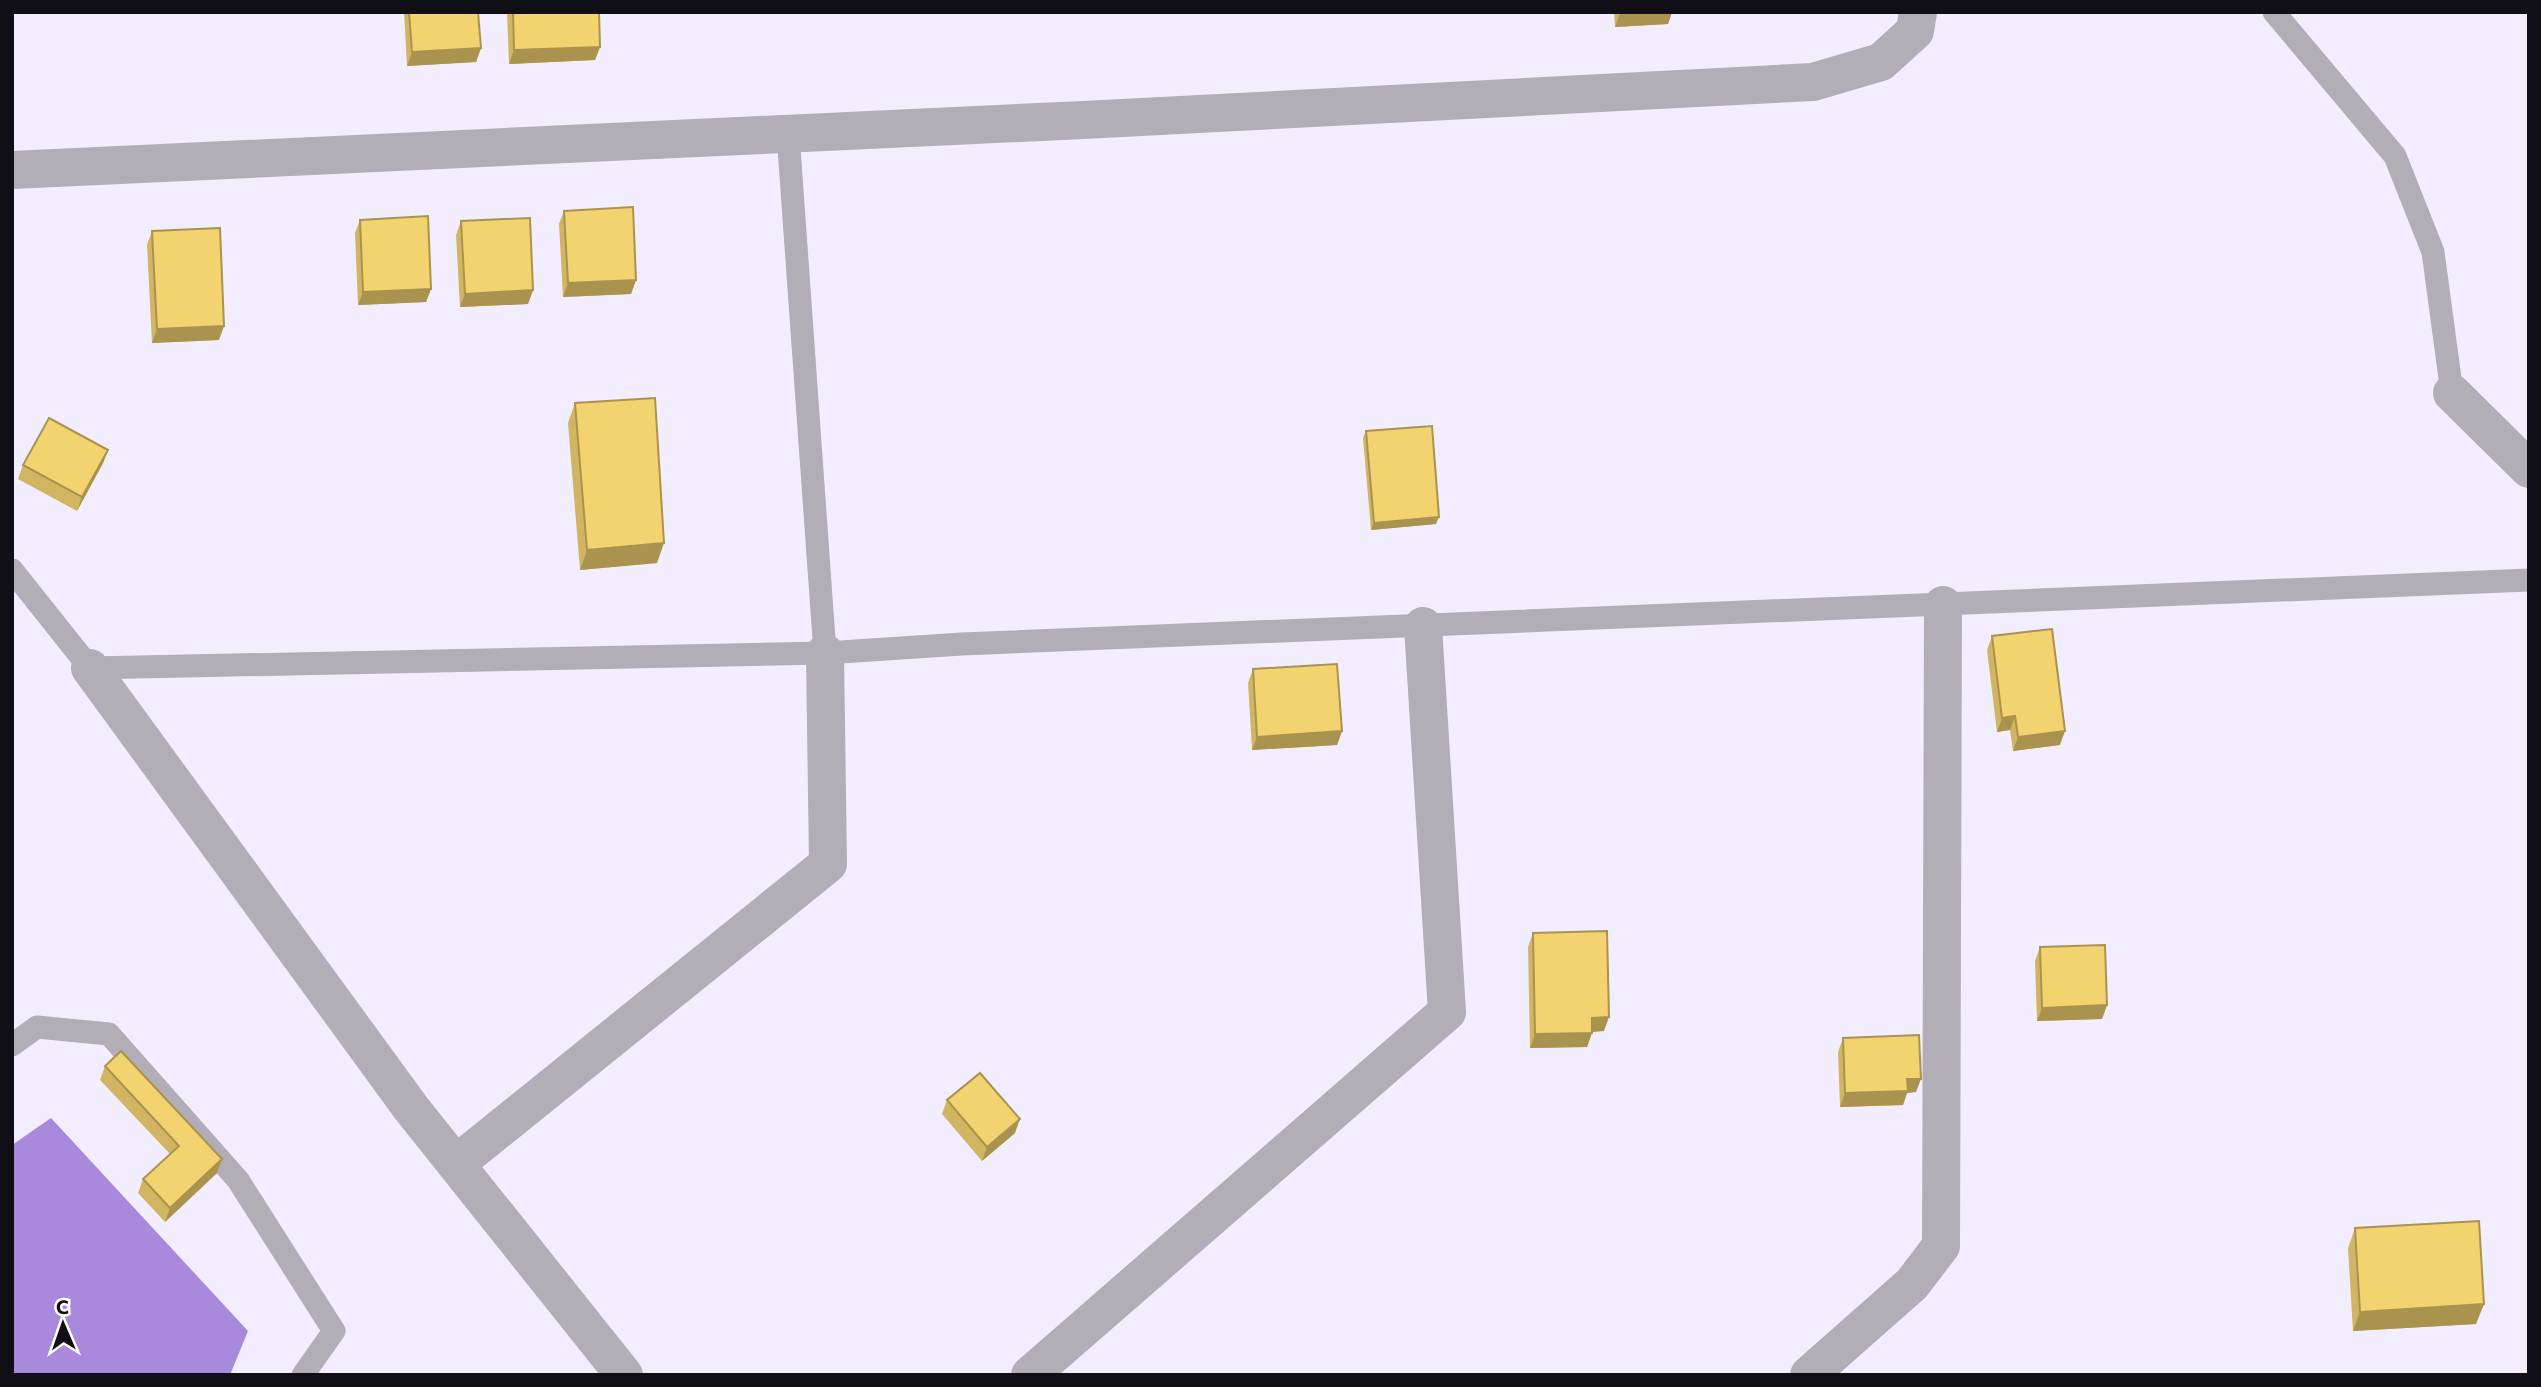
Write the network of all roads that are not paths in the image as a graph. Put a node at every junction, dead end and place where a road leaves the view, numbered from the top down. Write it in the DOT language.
graph roads {
  1 [pos="2274,12"];
  2 [pos="1923,18"];
  3 [pos="788,134"];
  4 [pos="12,170"];
  5 [pos="2452,393"];
  6 [pos="2529,469"];
  7 [pos="12,570"];
  8 [pos="2529,580"];
  9 [pos="1943,605"];
  10 [pos="1423,626"];
  11 [pos="825,653"];
  12 [pos="90,668"];
  13 [pos="12,1045"];
  14 [pos="456,1164"];
  15 [pos="303,1375"];
  16 [pos="624,1375"];
  17 [pos="1030,1375"];
  18 [pos="1809,1375"];
  1 -- 5 [label="lane"];
  2 -- 3 [label="street"];
  3 -- 4 [label="street"];
  3 -- 11 [label="lane"];
  5 -- 6 [label="street"];
  7 -- 12 [label="lane"];
  8 -- 9 [label="lane"];
  9 -- 10 [label="lane"];
  9 -- 18 [label="street"];
  10 -- 11 [label="lane"];
  10 -- 17 [label="street"];
  11 -- 12 [label="lane"];
  11 -- 14 [label="street"];
  12 -- 14 [label="street"];
  13 -- 15 [label="lane"];
  14 -- 16 [label="street"];
}
